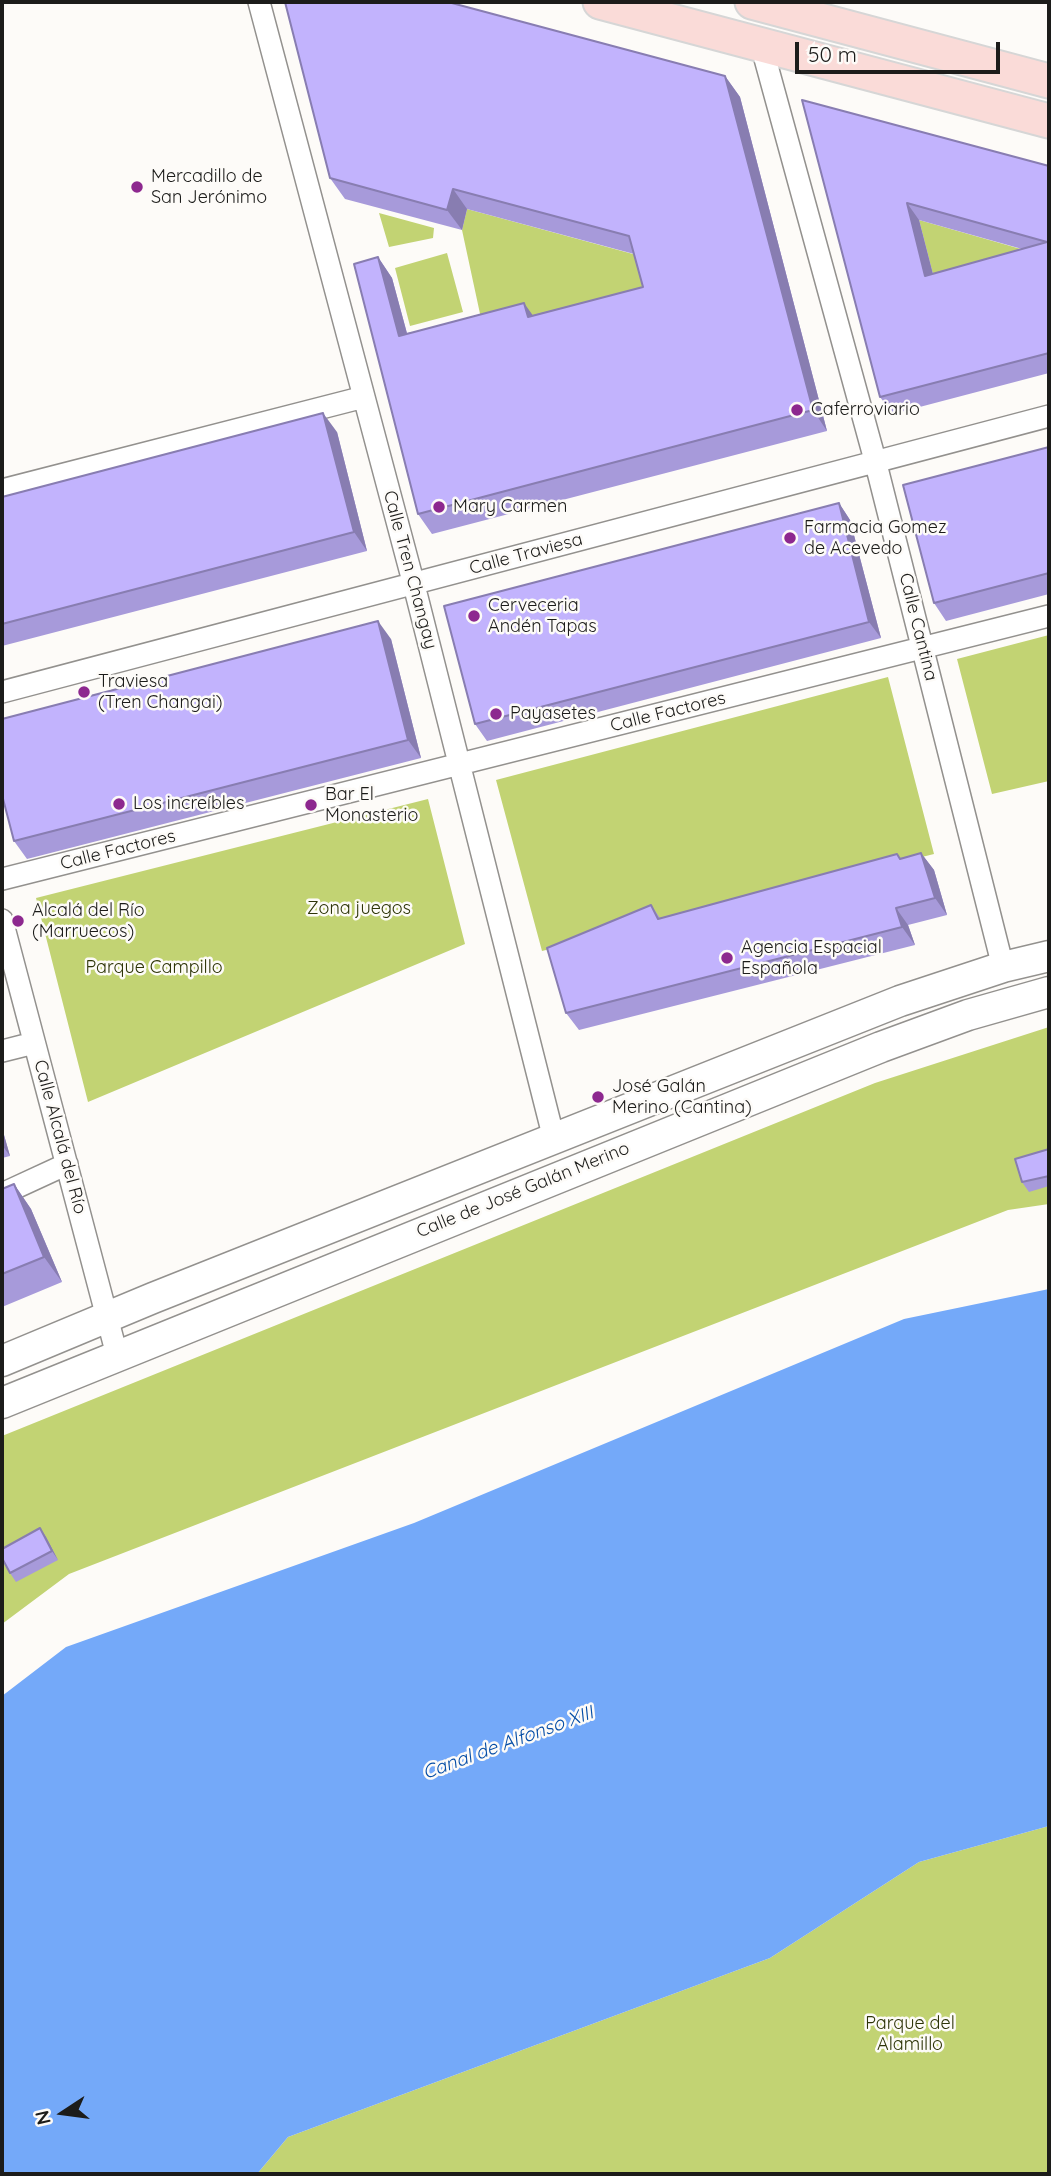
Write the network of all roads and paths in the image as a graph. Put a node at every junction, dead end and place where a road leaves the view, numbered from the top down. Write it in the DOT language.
graph roads {
  1 [pos="259,2"];
  2 [pos="600,2"];
  3 [pos="752,2"];
  4 [pos="761,44"];
  5 [pos="1049,81"];
  6 [pos="1049,121"];
  7 [pos="364,397"];
  8 [pos="1049,416"];
  9 [pos="875,460"];
  10 [pos="2,490"];
  11 [pos="414,585"];
  12 [pos="1049,616"];
  13 [pos="924,647"];
  14 [pos="2,692"];
  15 [pos="459,763"];
  16 [pos="2,879"];
  17 [pos="2,920"];
  18 [pos="1049,956"];
  19 [pos="1003,967"];
  20 [pos="1049,992"];
  21 [pos="34,1043"];
  22 [pos="2,1051"];
  23 [pos="555,1139"];
  24 [pos="66,1164"];
  25 [pos="2,1194"];
  26 [pos="108,1318"];
  27 [pos="117,1355"];
  28 [pos="2,1360"];
  29 [pos="2,1403"];
  1 -- 7 [label="street, Calle Tren Changay"];
  2 -- 4 [label="main road"];
  3 -- 5 [label="main road"];
  4 -- 6 [label="main road"];
  4 -- 9 [label="street, Calle Cantina"];
  7 -- 10 [label="street"];
  7 -- 11 [label="street, Calle Tren Changay"];
  8 -- 9 [label="street, Calle Traviesa"];
  9 -- 11 [label="street, Calle Traviesa"];
  9 -- 13 [label="street, Calle Cantina"];
  11 -- 14 [label="street, Calle Traviesa"];
  11 -- 15 [label="street, Calle Tren Changay"];
  12 -- 13 [label="street, Calle Factores"];
  13 -- 15 [label="street, Calle Factores"];
  13 -- 19 [label="street, Calle Cantina"];
  15 -- 16 [label="street, Calle Factores"];
  15 -- 23 [label="street, Calle Tren Changay"];
  17 -- 21 [label="street, Calle Alcalá del Río"];
  18 -- 19 [label="main road, Calle de José Galán Merino"];
  19 -- 23 [label="main road, Calle de José Galán Merino"];
  20 -- 27 [label="main road, Calle de José Galán Merino"];
  21 -- 22 [label="street"];
  21 -- 24 [label="street, Calle Alcalá del Río"];
  23 -- 26 [label="main road, Calle de José Galán Merino"];
  24 -- 25 [label="street"];
  24 -- 26 [label="street, Calle Alcalá del Río"];
  26 -- 27 [label="street, Calle Alcalá del Río"];
  26 -- 28 [label="main road, Calle de José Galán Merino"];
  27 -- 29 [label="main road, Calle de José Galán Merino"];
}
